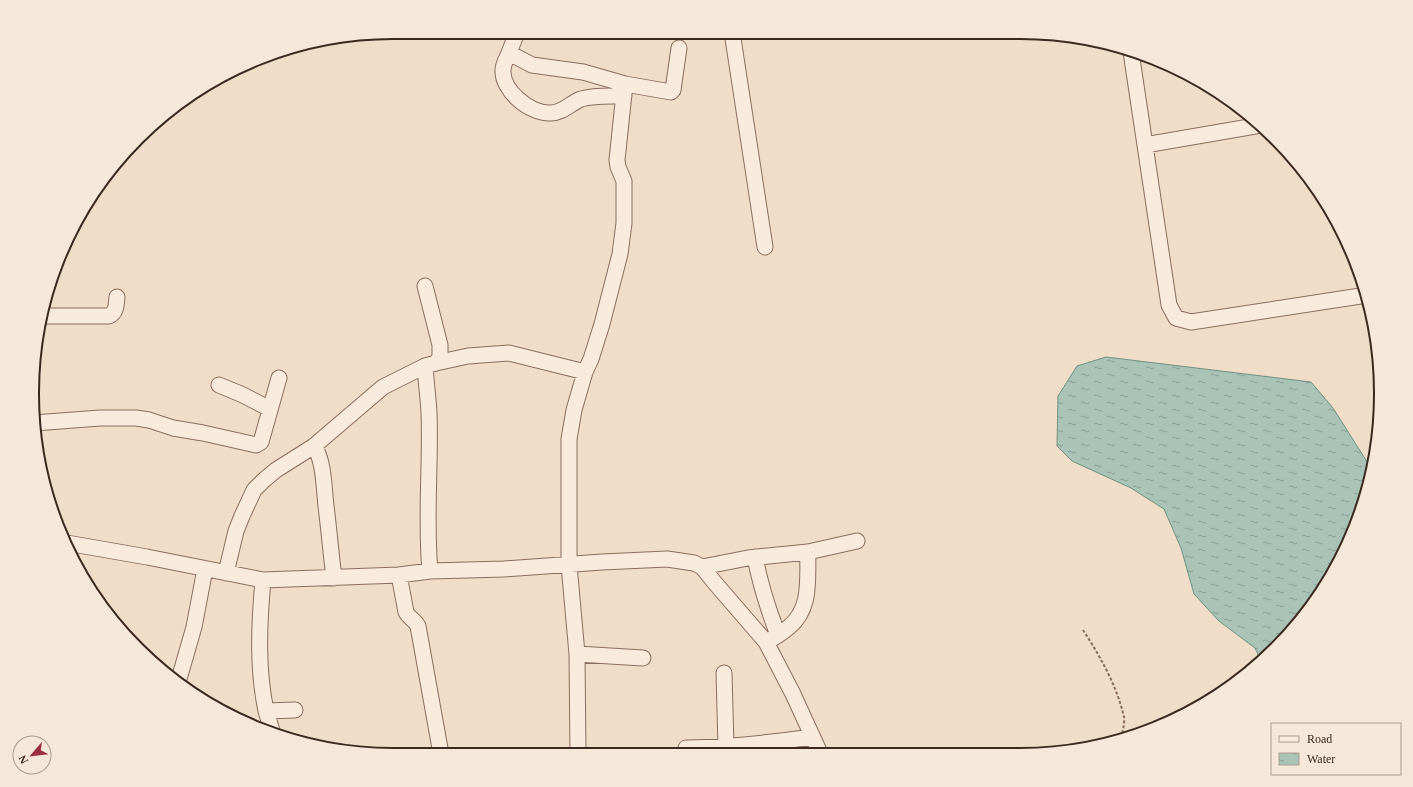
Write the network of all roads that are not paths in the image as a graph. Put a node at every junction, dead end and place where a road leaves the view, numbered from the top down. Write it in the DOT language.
graph roads {
  1 [pos="514,39"];
  2 [pos="733,39"];
  3 [pos="679,48"];
  4 [pos="509,52"];
  5 [pos="1132,58"];
  6 [pos="624,90"];
  7 [pos="1252,126"];
  8 [pos="1145,144"];
  9 [pos="765,247"];
  10 [pos="426,286"];
  11 [pos="1360,296"];
  12 [pos="117,297"];
  13 [pos="48,316"];
  14 [pos="430,365"];
  15 [pos="585,372"];
  16 [pos="279,378"];
  17 [pos="219,385"];
  18 [pos="270,409"];
  19 [pos="40,423"];
  20 [pos="314,446"];
  21 [pos="857,541"];
  22 [pos="73,544"];
  23 [pos="808,552"];
  24 [pos="755,557"];
  25 [pos="568,565"];
  26 [pos="702,567"];
  27 [pos="205,569"];
  28 [pos="430,571"];
  29 [pos="226,573"];
  30 [pos="399,575"];
  31 [pos="334,578"];
  32 [pos="263,580"];
  33 [pos="772,639"];
  34 [pos="577,654"];
  35 [pos="643,658"];
  36 [pos="724,673"];
  37 [pos="180,676"];
  38 [pos="295,710"];
  39 [pos="266,711"];
  40 [pos="270,726"];
  41 [pos="812,737"];
  42 [pos="726,747"];
  43 [pos="440,748"];
  44 [pos="578,748"];
  45 [pos="686,748"];
  46 [pos="818,748"];
  1 -- 4 [label="street"];
  2 -- 9 [label="street"];
  3 -- 6 [label="street"];
  4 -- 6 [label="street"];
  4 -- 6 [label="street"];
  5 -- 8 [label="street"];
  6 -- 15 [label="street"];
  7 -- 8 [label="street"];
  8 -- 11 [label="street"];
  10 -- 14 [label="street"];
  12 -- 13 [label="street"];
  14 -- 15 [label="street"];
  14 -- 20 [label="street"];
  14 -- 28 [label="street"];
  15 -- 25 [label="street"];
  16 -- 18 [label="street"];
  17 -- 18 [label="street"];
  18 -- 19 [label="street"];
  20 -- 29 [label="street"];
  20 -- 31 [label="street"];
  21 -- 23 [label="street"];
  22 -- 27 [label="street"];
  23 -- 24 [label="street"];
  23 -- 33 [label="street"];
  24 -- 26 [label="street"];
  24 -- 33 [label="street"];
  25 -- 26 [label="street"];
  25 -- 28 [label="street"];
  25 -- 34 [label="street"];
  26 -- 33 [label="street"];
  27 -- 29 [label="street"];
  27 -- 37 [label="street"];
  28 -- 30 [label="street"];
  29 -- 32 [label="street"];
  30 -- 31 [label="street"];
  30 -- 43 [label="street"];
  31 -- 32 [label="street"];
  32 -- 39 [label="street"];
  33 -- 41 [label="street"];
  34 -- 35 [label="street"];
  34 -- 44 [label="street"];
  36 -- 42 [label="street"];
  38 -- 39 [label="street"];
  39 -- 40 [label="street"];
  41 -- 42 [label="street"];
  41 -- 46 [label="street"];
  42 -- 45 [label="street"];
}
